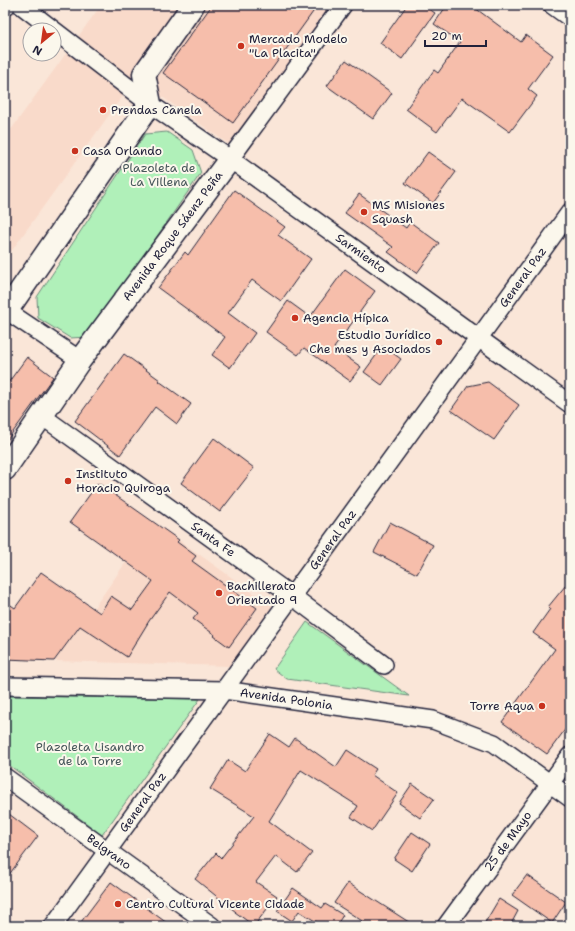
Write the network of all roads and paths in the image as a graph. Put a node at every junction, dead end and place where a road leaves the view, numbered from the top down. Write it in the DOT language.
graph roads {
  1 [pos="21,5"];
  2 [pos="193,5"];
  3 [pos="343,5"];
  4 [pos="552,5"];
  5 [pos="570,18"];
  6 [pos="150,104"];
  7 [pos="230,159"];
  8 [pos="570,212"];
  9 [pos="6,312"];
  10 [pos="479,338"];
  11 [pos="80,360"];
  12 [pos="570,404"];
  13 [pos="42,416"];
  14 [pos="5,469"];
  15 [pos="292,596"];
  16 [pos="384,665"];
  17 [pos="5,686"];
  18 [pos="224,690"];
  19 [pos="570,756"];
  20 [pos="5,777"];
  21 [pos="550,784"];
  22 [pos="570,798"];
  23 [pos="108,850"];
  24 [pos="53,926"];
  25 [pos="212,926"];
  26 [pos="446,926"];
  1 -- 6 [label="street, Sarmiento"];
  2 -- 6 [label="main road"];
  3 -- 7 [label="street, Avenida Roque Sáenz Peña"];
  4 -- 5 [label="street"];
  6 -- 7 [label="street, Sarmiento"];
  6 -- 9 [label="main road"];
  7 -- 10 [label="street, Sarmiento"];
  7 -- 11 [label="main road, Avenida Roque Sáenz Peña"];
  8 -- 10 [label="street, General Paz"];
  9 -- 11 [label="street"];
  10 -- 12 [label="street, Sarmiento"];
  10 -- 15 [label="street, General Paz"];
  11 -- 13 [label="main road, Avenida Roque Sáenz Peña"];
  13 -- 14 [label="main road, Avenida Roque Sáenz Peña"];
  13 -- 15 [label="street, Santa Fe"];
  15 -- 16 [label="street, Santa Fe"];
  15 -- 18 [label="street, General Paz"];
  17 -- 18 [label="street, Avenida Polonia"];
  18 -- 21 [label="street, Avenida Polonia"];
  18 -- 23 [label="street, General Paz"];
  19 -- 21 [label="street, 25 de Mayo"];
  20 -- 23 [label="street, Belgrano"];
  21 -- 22 [label="street"];
  21 -- 26 [label="street, 25 de Mayo"];
  23 -- 24 [label="street, General Paz"];
  23 -- 25 [label="street, Belgrano"];
}
